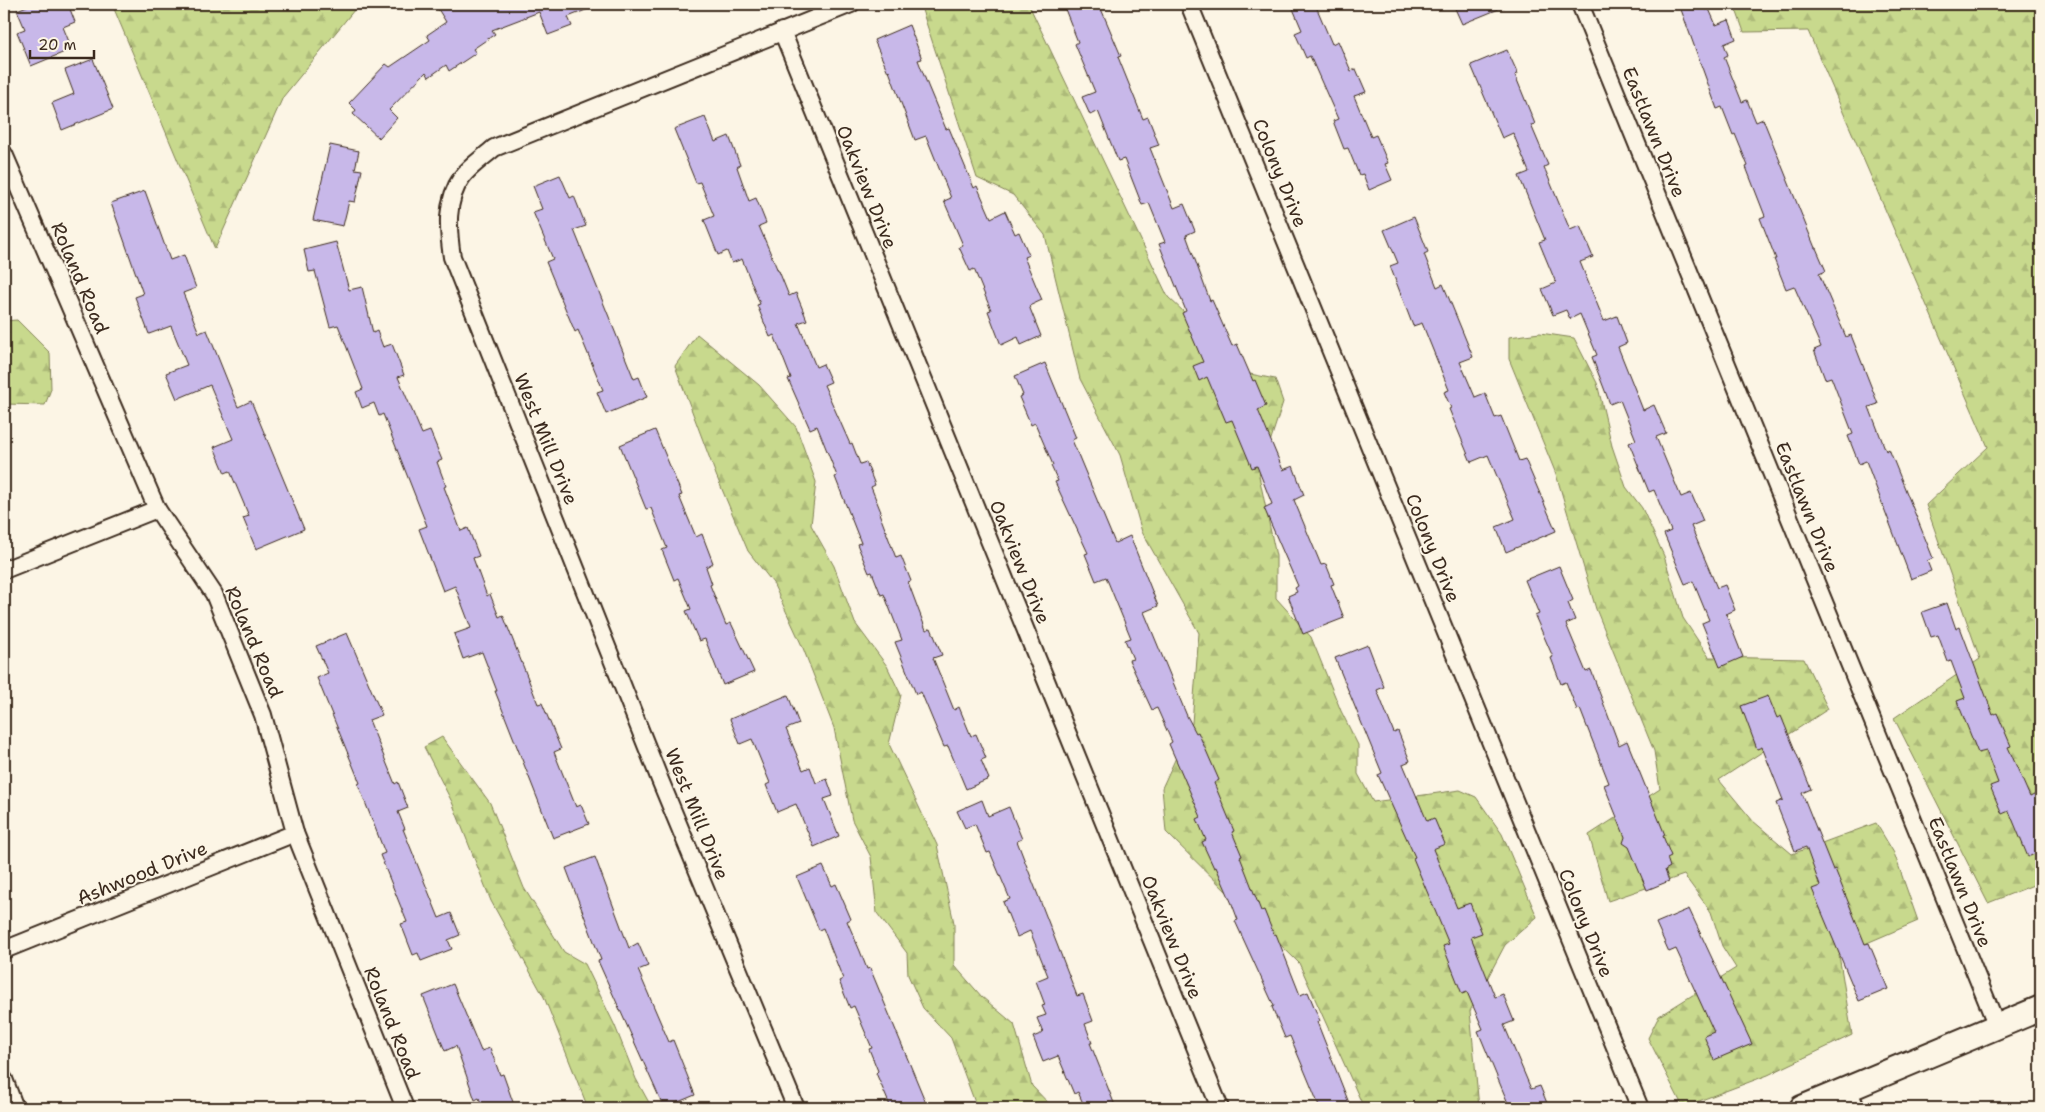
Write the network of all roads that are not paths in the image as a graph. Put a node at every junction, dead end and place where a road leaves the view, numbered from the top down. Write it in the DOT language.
graph roads {
  1 [pos="851,4"];
  2 [pos="1189,4"];
  3 [pos="1580,4"];
  4 [pos="782,31"];
  5 [pos="4,154"];
  6 [pos="9,178"];
  7 [pos="157,509"];
  8 [pos="4,570"];
  9 [pos="295,833"];
  10 [pos="4,950"];
  11 [pos="2041,1008"];
  12 [pos="1997,1026"];
  13 [pos="4,1079"];
  14 [pos="1852,1098"];
  15 [pos="15,1108"];
  16 [pos="405,1108"];
  17 [pos="796,1108"];
  18 [pos="1220,1108"];
  19 [pos="1640,1108"];
  20 [pos="1802,1108"];
  1 -- 4 [label="street, West Mill Drive"];
  2 -- 19 [label="street, Colony Drive"];
  3 -- 12 [label="street, Eastlawn Drive"];
  4 -- 17 [label="street, West Mill Drive"];
  4 -- 18 [label="street, Oakview Drive"];
  5 -- 6 [label="street, Roland Road"];
  6 -- 7 [label="street, Roland Road"];
  7 -- 8 [label="street"];
  7 -- 9 [label="street, Roland Road"];
  9 -- 10 [label="street, Ashwood Drive"];
  9 -- 16 [label="street, Roland Road"];
  11 -- 12 [label="street"];
  12 -- 14 [label="street"];
  13 -- 15 [label="street"];
  14 -- 20 [label="street"];
}
